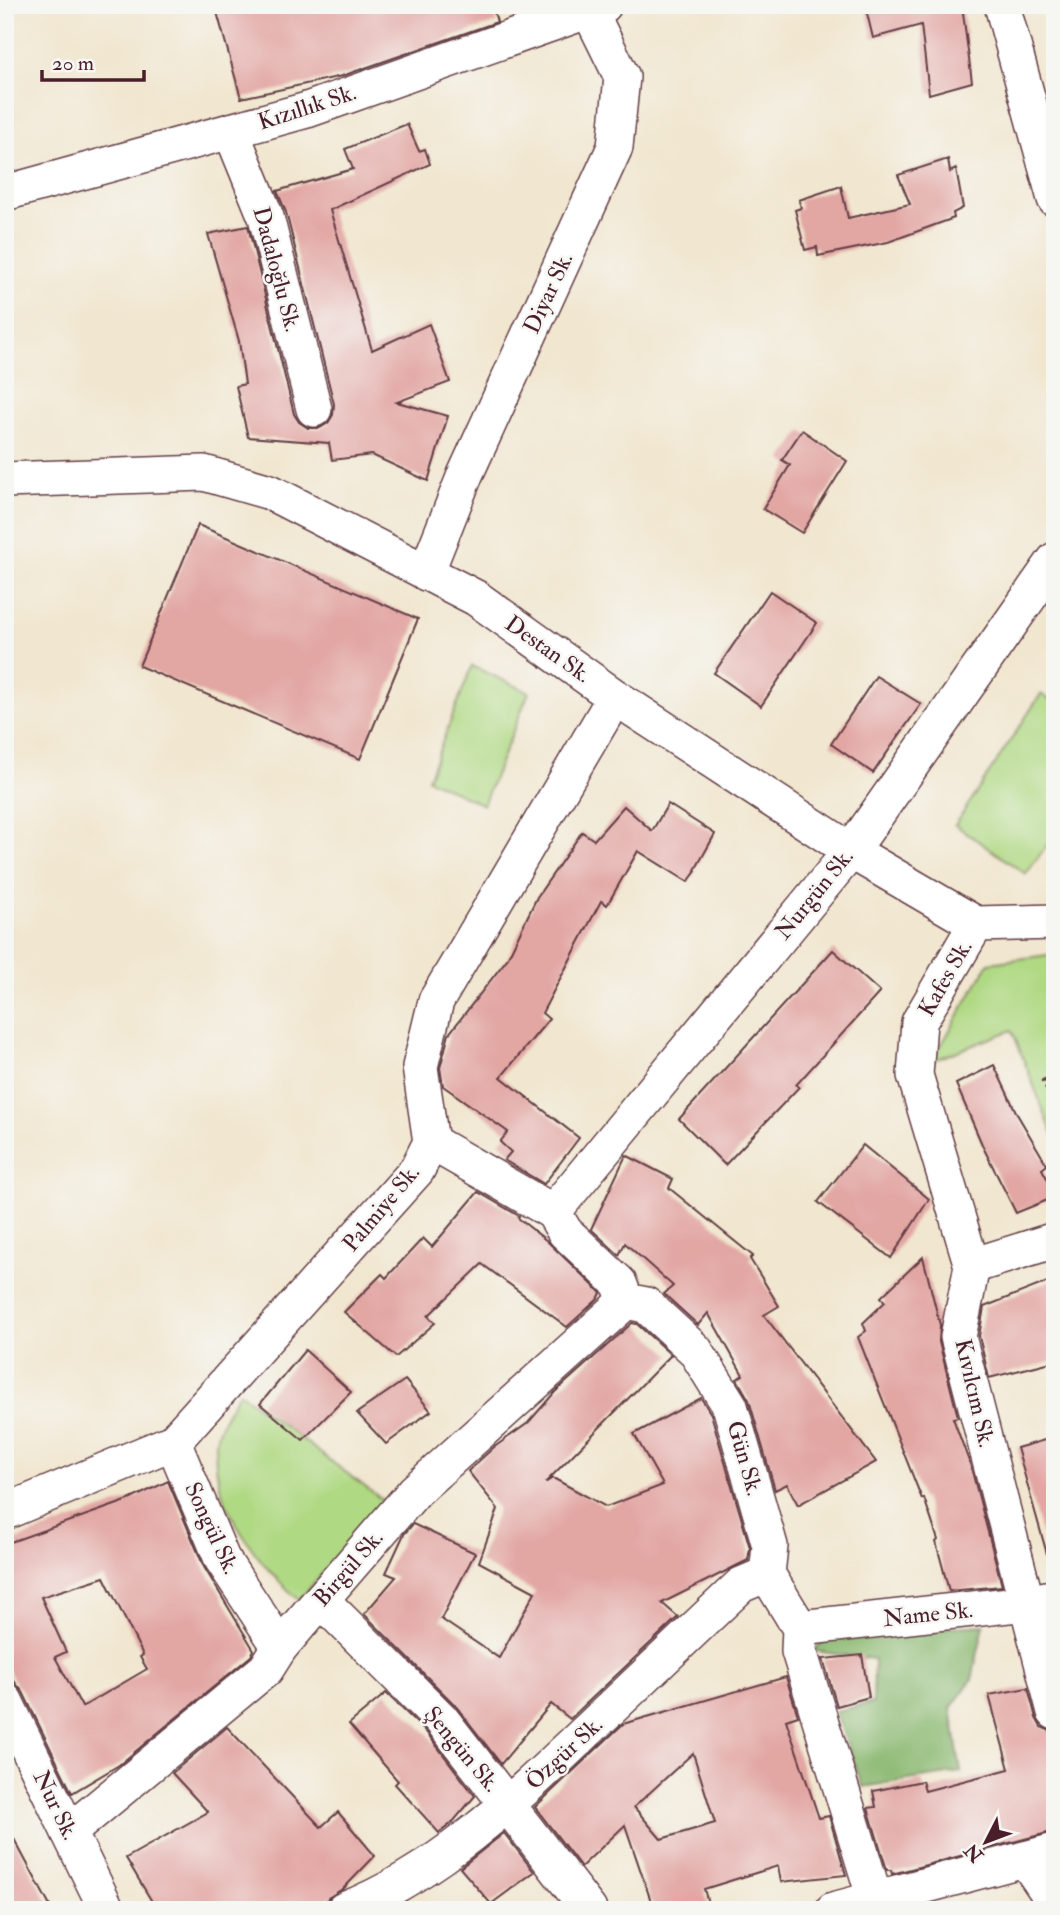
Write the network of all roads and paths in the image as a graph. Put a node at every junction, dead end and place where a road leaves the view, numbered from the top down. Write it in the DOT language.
graph roads {
  1 [pos="1002,5"];
  2 [pos="597,8"];
  3 [pos="231,131"];
  4 [pos="5,193"];
  5 [pos="1055,199"];
  6 [pos="314,410"];
  7 [pos="5,480"];
  8 [pos="1055,560"];
  9 [pos="426,573"];
  10 [pos="615,697"];
  11 [pos="851,851"];
  12 [pos="1055,922"];
  13 [pos="976,924"];
  14 [pos="915,1075"];
  15 [pos="1055,1075"];
  16 [pos="1055,1105"];
  17 [pos="431,1142"];
  18 [pos="553,1212"];
  19 [pos="1055,1240"];
  20 [pos="972,1266"];
  21 [pos="626,1301"];
  22 [pos="173,1442"];
  23 [pos="5,1512"];
  24 [pos="767,1574"];
  25 [pos="321,1600"];
  26 [pos="1041,1600"];
  27 [pos="800,1628"];
  28 [pos="280,1647"];
  29 [pos="5,1701"];
  30 [pos="1055,1712"];
  31 [pos="509,1805"];
  32 [pos="69,1832"];
  33 [pos="1040,1855"];
  34 [pos="875,1899"];
  35 [pos="1055,1903"];
  36 [pos="107,1910"];
  37 [pos="344,1910"];
  38 [pos="589,1910"];
  39 [pos="833,1910"];
  1 -- 5 [label="street"];
  2 -- 3 [label="street, Kızıllık Sk."];
  2 -- 9 [label="street, Diyar Sk."];
  3 -- 4 [label="street, Kızıllık Sk."];
  3 -- 6 [label="street, Dadaloğlu Sk."];
  7 -- 9 [label="street, Destan Sk."];
  8 -- 11 [label="street, Nurgün Sk."];
  9 -- 10 [label="street, Destan Sk."];
  10 -- 11 [label="street, Destan Sk."];
  10 -- 17 [label="street, Palmiye Sk."];
  11 -- 13 [label="street, Destan Sk."];
  11 -- 18 [label="street, Nurgün Sk."];
  12 -- 13 [label="street"];
  13 -- 14 [label="street, Kafes Sk."];
  14 -- 20 [label="street, Kıvılcım Sk."];
  15 -- 16 [label="path"];
  17 -- 18 [label="street"];
  17 -- 22 [label="street, Palmiye Sk."];
  18 -- 21 [label="street"];
  19 -- 20 [label="street"];
  20 -- 26 [label="street, Kıvılcım Sk."];
  21 -- 24 [label="street, Gün Sk."];
  21 -- 25 [label="street, Birgül Sk."];
  22 -- 23 [label="street, Palmiye Sk."];
  22 -- 28 [label="street, Songül Sk."];
  24 -- 27 [label="street"];
  24 -- 31 [label="street, Özgür Sk."];
  25 -- 28 [label="street, Birgül Sk."];
  25 -- 31 [label="street, Şengün Sk."];
  26 -- 27 [label="street, Name Sk."];
  26 -- 30 [label="street, Kıvılcım Sk."];
  27 -- 34 [label="street"];
  28 -- 32 [label="street, Birgül Sk."];
  29 -- 32 [label="street, Nur Sk."];
  31 -- 37 [label="street, Özgür Sk."];
  31 -- 38 [label="street, Şengün Sk."];
  32 -- 36 [label="street, Nur Sk."];
  33 -- 34 [label="street"];
  33 -- 35 [label="street"];
  34 -- 39 [label="street"];
}
